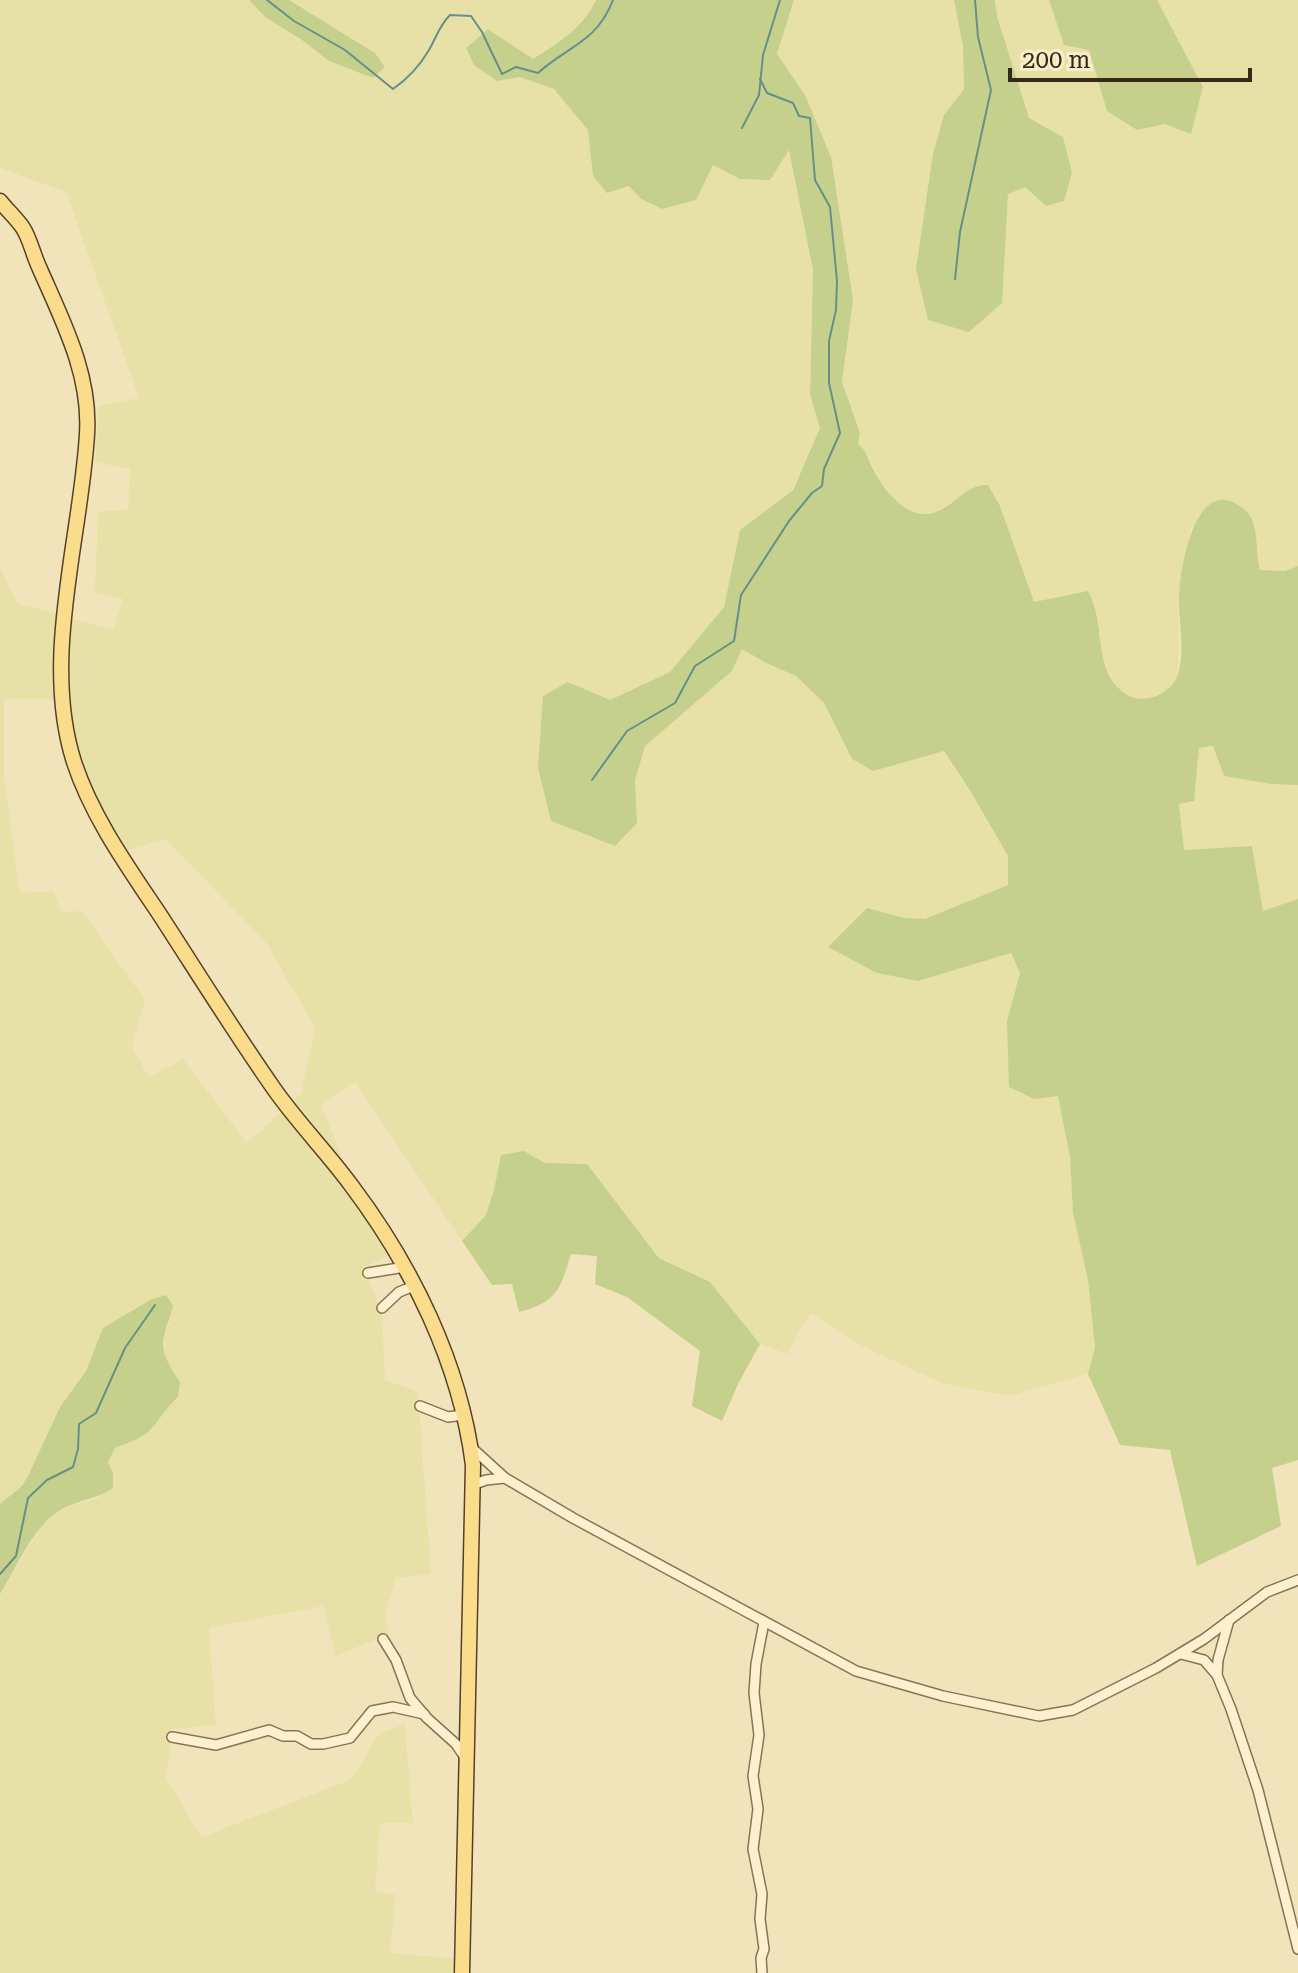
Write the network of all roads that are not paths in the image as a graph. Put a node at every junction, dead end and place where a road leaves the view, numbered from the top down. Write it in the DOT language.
graph roads {
  1 [pos="0,201"];
  2 [pos="405,1267"];
  3 [pos="368,1273"];
  4 [pos="414,1286"];
  5 [pos="382,1308"];
  6 [pos="420,1406"];
  7 [pos="463,1415"];
  8 [pos="471,1447"];
  9 [pos="505,1478"];
  10 [pos="472,1485"];
  11 [pos="1298,1580"];
  12 [pos="1229,1619"];
  13 [pos="764,1622"];
  14 [pos="383,1639"];
  15 [pos="1181,1654"];
  16 [pos="1217,1675"];
  17 [pos="424,1714"];
  18 [pos="172,1737"];
  19 [pos="466,1759"];
  20 [pos="1298,1949"];
  21 [pos="462,1973"];
  22 [pos="762,1973"];
  1 -- 2 [label="main road"];
  2 -- 3 [label="street"];
  2 -- 4 [label="main road"];
  4 -- 5 [label="street"];
  4 -- 7 [label="main road"];
  6 -- 7 [label="street"];
  7 -- 8 [label="main road"];
  8 -- 9 [label="street"];
  8 -- 10 [label="main road"];
  9 -- 10 [label="street"];
  9 -- 13 [label="street"];
  10 -- 19 [label="main road"];
  11 -- 12 [label="street"];
  12 -- 15 [label="street"];
  12 -- 16 [label="street"];
  13 -- 15 [label="street"];
  13 -- 22 [label="street"];
  14 -- 17 [label="street"];
  15 -- 16 [label="street"];
  16 -- 20 [label="street"];
  17 -- 18 [label="street"];
  17 -- 19 [label="street"];
  19 -- 21 [label="main road"];
}
